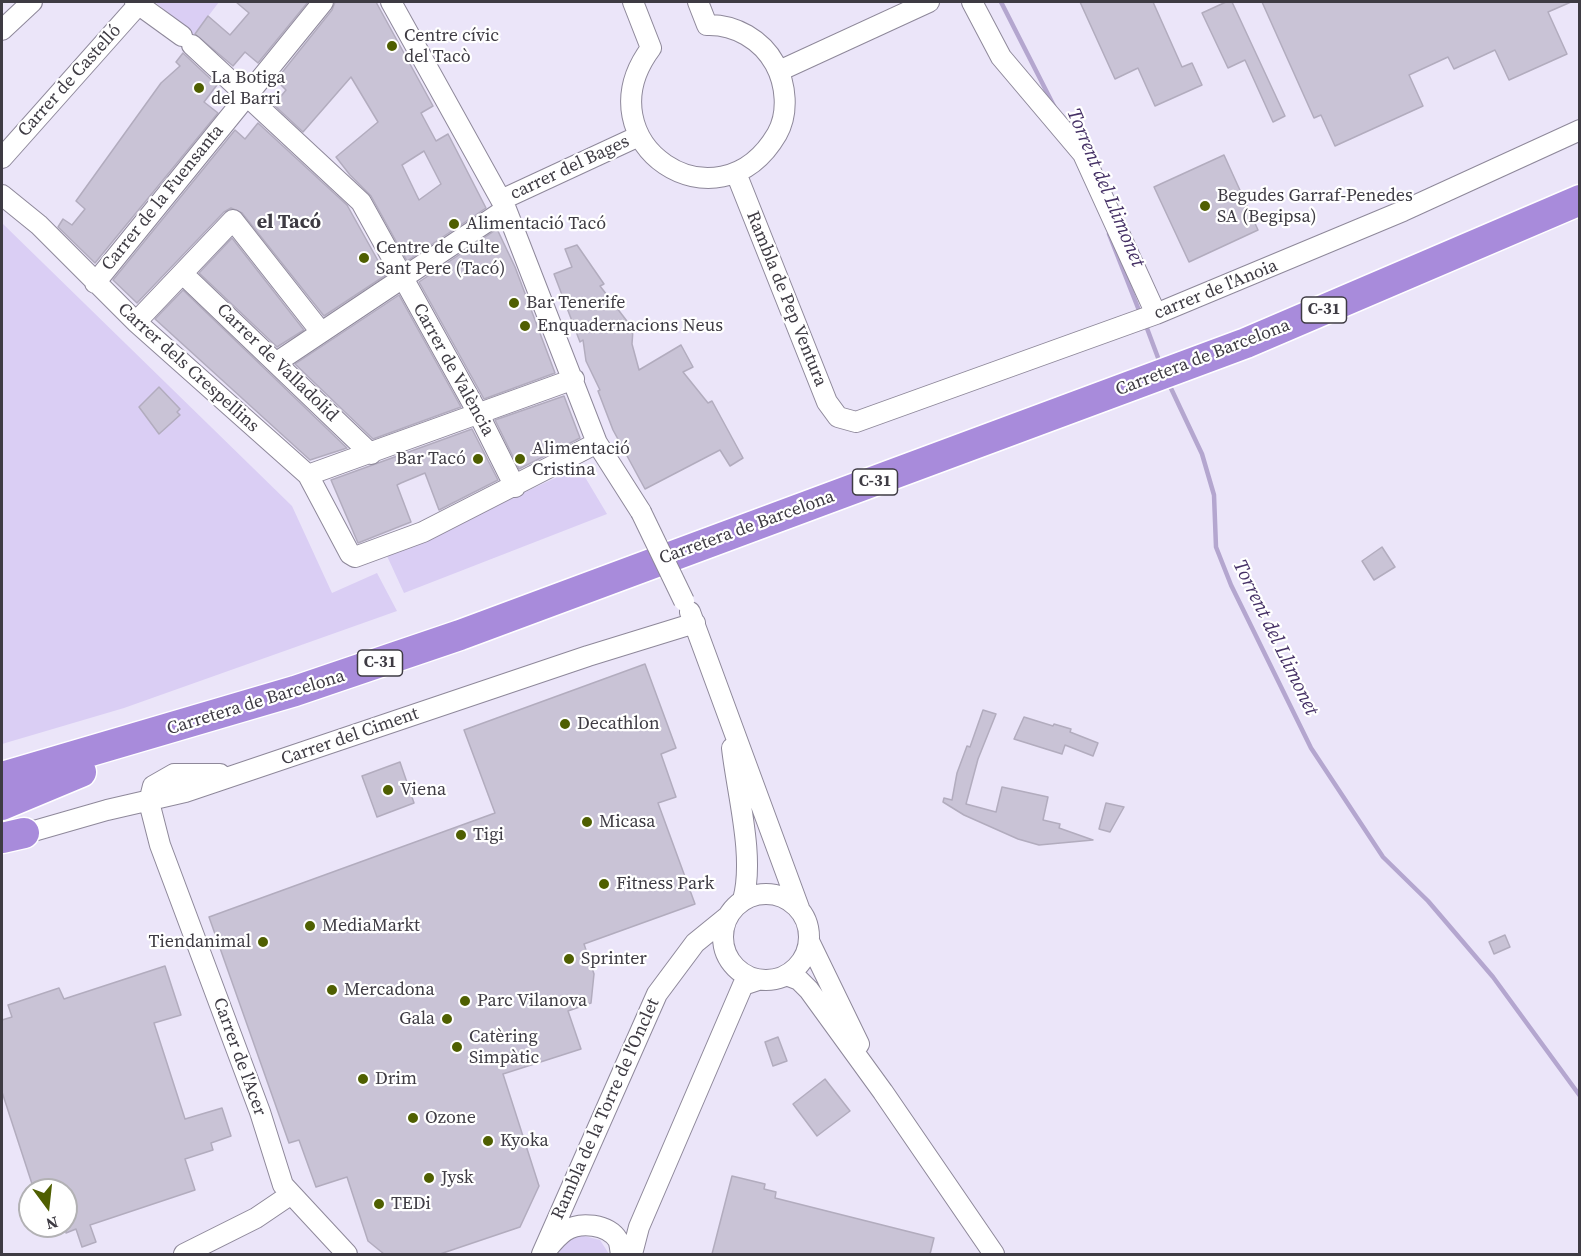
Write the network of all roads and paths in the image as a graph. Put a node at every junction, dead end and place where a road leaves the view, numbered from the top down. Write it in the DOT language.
graph roads {
  1 [pos="32,2"];
  2 [pos="322,2"];
  3 [pos="391,2"];
  4 [pos="633,2"];
  5 [pos="698,2"];
  6 [pos="929,2"];
  7 [pos="972,2"];
  8 [pos="137,3"];
  9 [pos="2,30"];
  10 [pos="779,71"];
  11 [pos="247,95"];
  12 [pos="1580,130"];
  13 [pos="639,136"];
  14 [pos="2,158"];
  15 [pos="736,173"];
  16 [pos="2,195"];
  17 [pos="1580,200"];
  18 [pos="504,205"];
  19 [pos="183,274"];
  20 [pos="402,279"];
  21 [pos="95,283"];
  22 [pos="1156,314"];
  23 [pos="136,322"];
  24 [pos="321,332"];
  25 [pos="277,362"];
  26 [pos="574,379"];
  27 [pos="478,415"];
  28 [pos="843,420"];
  29 [pos="597,443"];
  30 [pos="371,454"];
  31 [pos="308,476"];
  32 [pos="515,487"];
  33 [pos="695,623"];
  34 [pos="728,716"];
  35 [pos="164,732"];
  36 [pos="2,777"];
  37 [pos="148,802"];
  38 [pos="2,805"];
  39 [pos="9,837"];
  40 [pos="743,900"];
  41 [pos="799,908"];
  42 [pos="727,917"];
  43 [pos="809,941"];
  44 [pos="786,975"];
  45 [pos="758,980"];
  46 [pos="883,1092"];
  47 [pos="290,1195"];
  48 [pos="543,1253"];
  49 [pos="184,1254"];
  50 [pos="347,1254"];
  51 [pos="630,1254"];
  52 [pos="994,1254"];
  1 -- 9 [label="street"];
  2 -- 11 [label="street, Carrer de la Fuensanta"];
  3 -- 18 [label="street"];
  4 -- 13 [label="street"];
  5 -- 10 [label="street"];
  6 -- 10 [label="street"];
  7 -- 22 [label="street"];
  8 -- 11 [label="street, Carrer de València"];
  8 -- 14 [label="street, Carrer de Castelló"];
  10 -- 15 [label="street"];
  11 -- 20 [label="street, Carrer de València"];
  11 -- 21 [label="street, Carrer de la Fuensanta"];
  12 -- 22 [label="street, carrer de l'Anoia"];
  13 -- 15 [label="street"];
  13 -- 18 [label="street, carrer del Bages"];
  15 -- 28 [label="street, Rambla de Pep Ventura"];
  16 -- 21 [label="street, Carrer dels Crespellins"];
  17 -- 35 [label="highway, Carretera de Barcelona / C-31"];
  18 -- 20 [label="street, carrer del Bages"];
  18 -- 26 [label="street"];
  19 -- 23 [label="street"];
  19 -- 24 [label="street"];
  19 -- 25 [label="street, Carrer de Valladolid"];
  20 -- 24 [label="street, carrer del Bages"];
  20 -- 27 [label="street, Carrer de València"];
  21 -- 23 [label="street, Carrer dels Crespellins"];
  22 -- 28 [label="street, carrer de l'Anoia"];
  23 -- 31 [label="street, Carrer dels Crespellins"];
  24 -- 25 [label="street, carrer del Bages"];
  25 -- 30 [label="street, Carrer de Valladolid"];
  26 -- 27 [label="street"];
  26 -- 29 [label="street"];
  27 -- 30 [label="street"];
  27 -- 32 [label="street, Carrer de València"];
  29 -- 32 [label="street"];
  29 -- 33 [label="street, bridge"];
  30 -- 31 [label="street"];
  31 -- 32 [label="street, Carrer dels Crespellins"];
  33 -- 34 [label="street"];
  33 -- 37 [label="street, Carrer del Ciment"];
  34 -- 40 [label="street"];
  34 -- 41 [label="street"];
  35 -- 36 [label="highway, Carretera de Barcelona / C-31"];
  35 -- 38 [label="highway"];
  37 -- 39 [label="street"];
  37 -- 47 [label="street, Carrer de l'Acer"];
  40 -- 41 [label="street"];
  40 -- 42 [label="street"];
  41 -- 43 [label="street"];
  42 -- 45 [label="street"];
  42 -- 48 [label="street, Rambla de la Torre de l'Onclet"];
  43 -- 44 [label="street"];
  43 -- 46 [label="street"];
  44 -- 45 [label="street"];
  44 -- 46 [label="street"];
  45 -- 51 [label="street"];
  46 -- 52 [label="street"];
  47 -- 49 [label="street"];
  47 -- 50 [label="street, Carrer de l'Acer"];
  48 -- 51 [label="street"];
}
